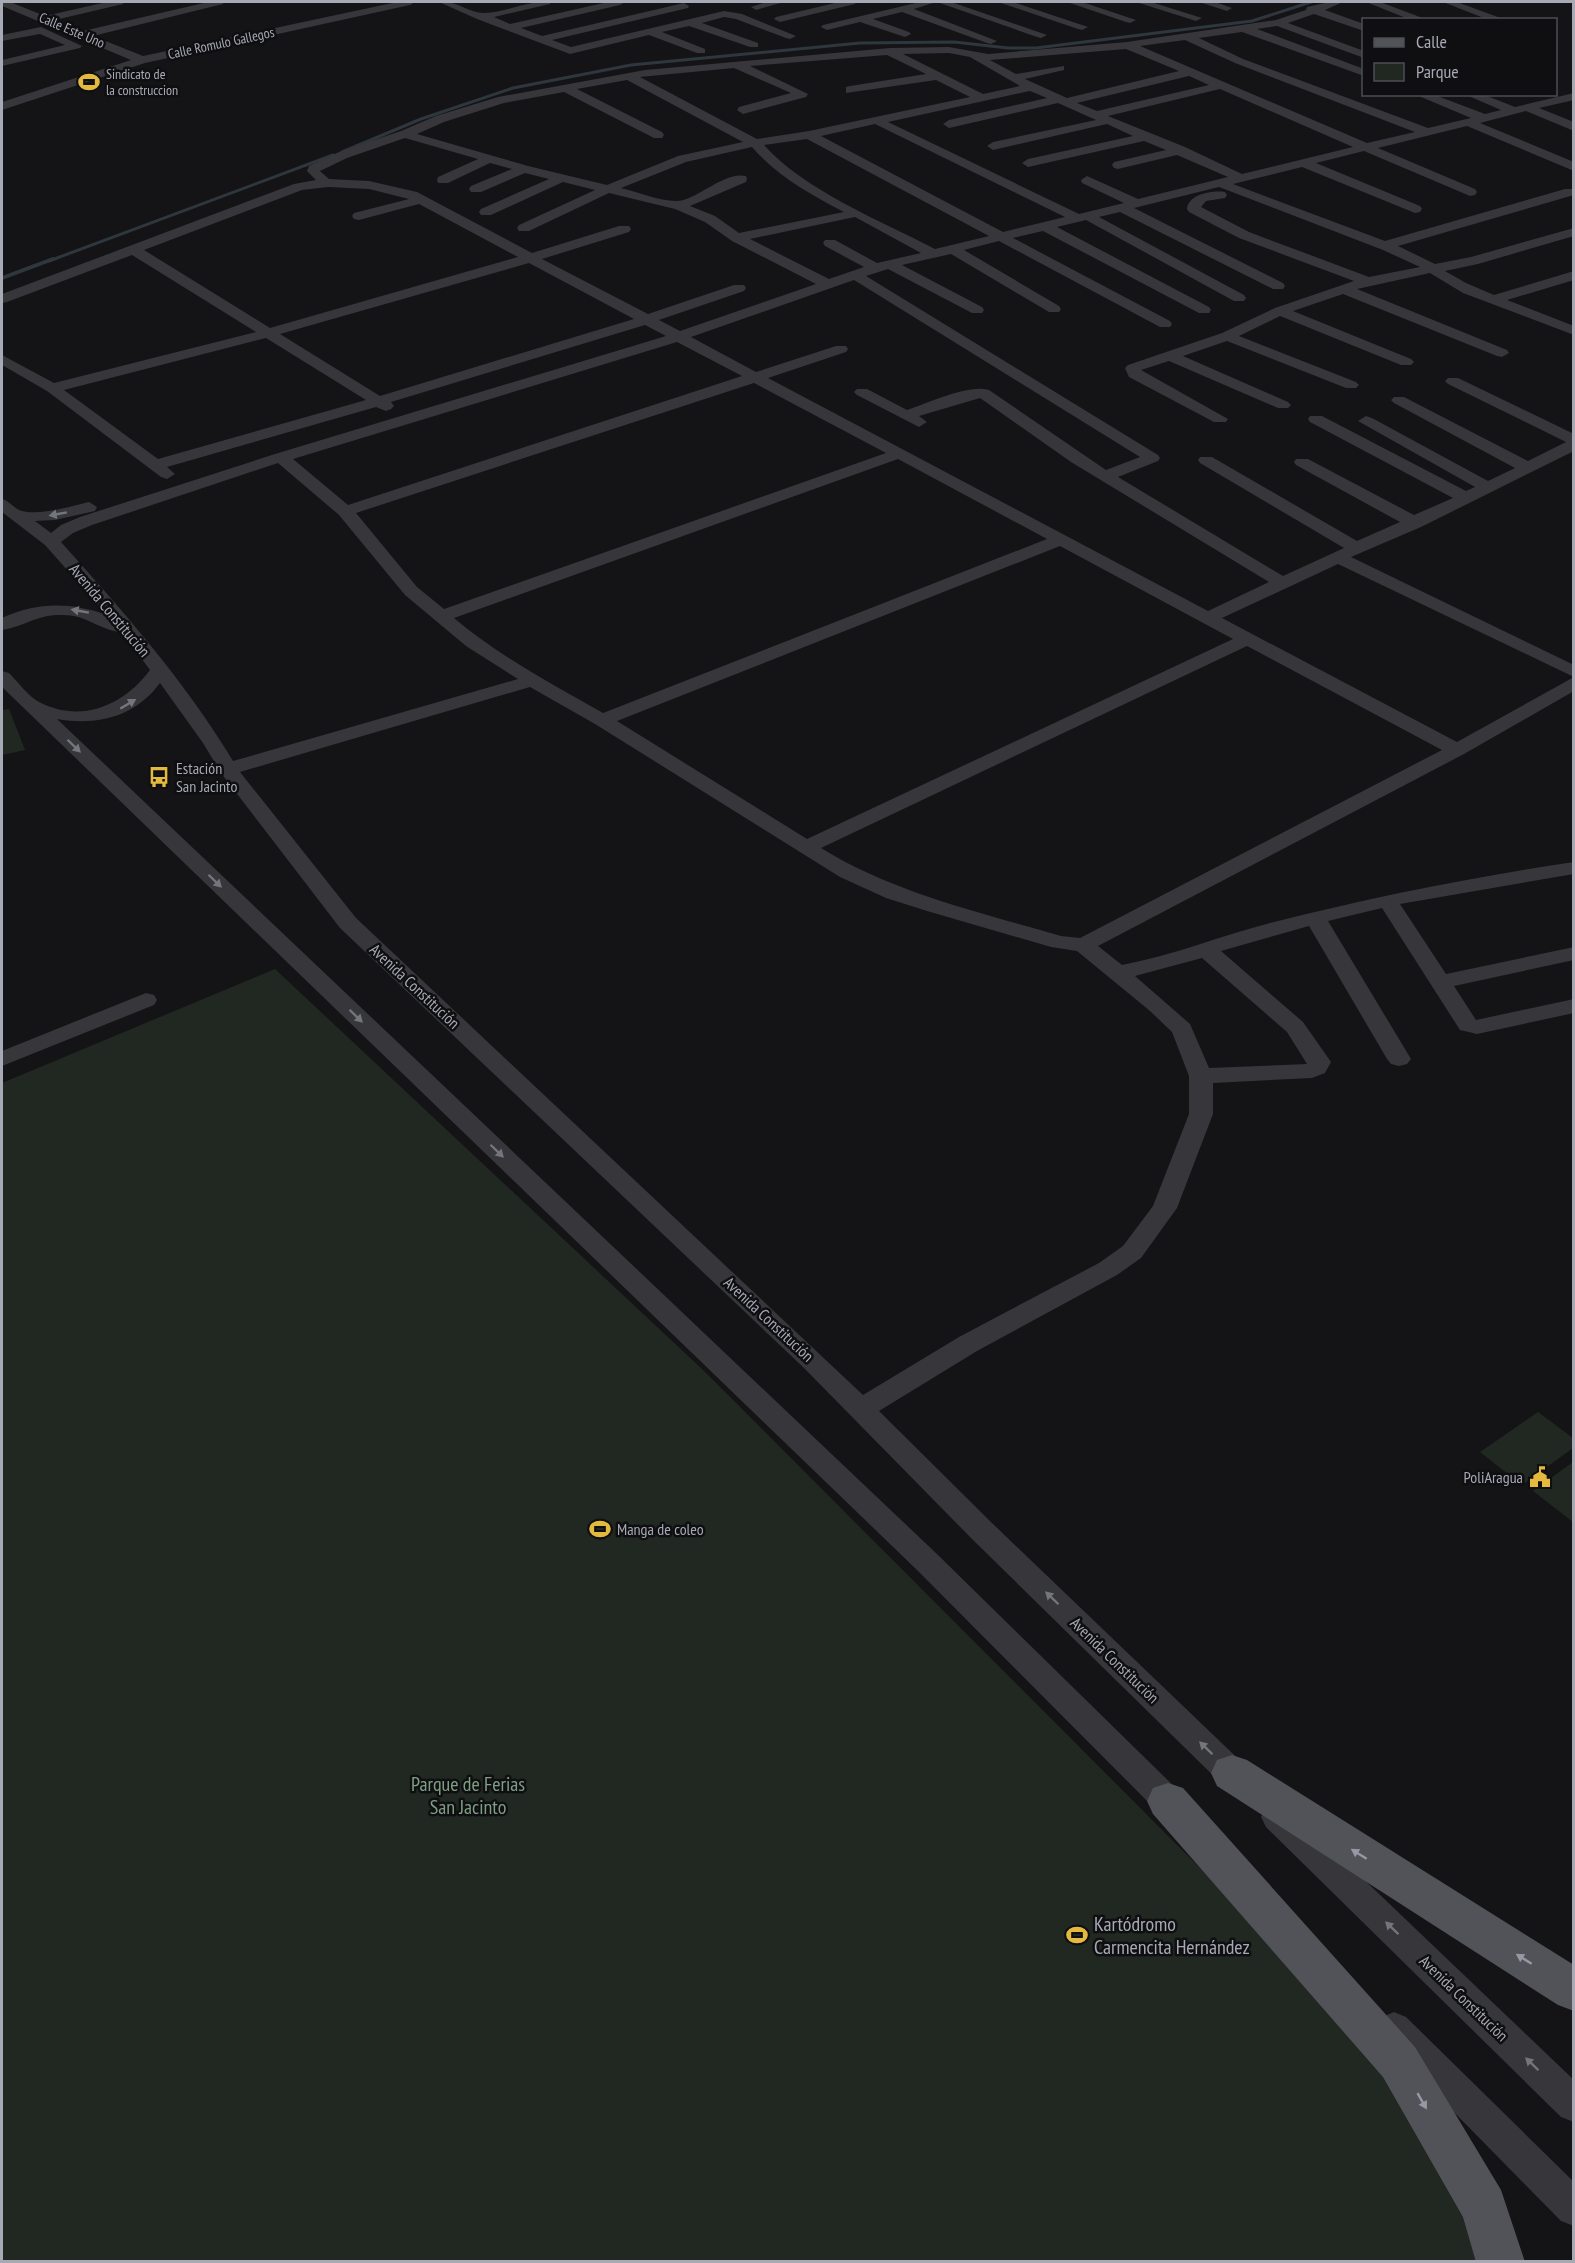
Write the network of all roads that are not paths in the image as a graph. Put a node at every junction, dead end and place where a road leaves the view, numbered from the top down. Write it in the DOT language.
graph roads {
  1 [pos="2,2"];
  2 [pos="119,2"];
  3 [pos="163,2"];
  4 [pos="219,2"];
  5 [pos="410,2"];
  6 [pos="474,2"];
  7 [pos="546,2"];
  8 [pos="620,2"];
  9 [pos="779,2"];
  10 [pos="851,2"];
  11 [pos="931,2"];
  12 [pos="942,2"];
  13 [pos="1003,2"];
  14 [pos="1072,2"];
  15 [pos="1141,2"];
  16 [pos="1204,2"];
  17 [pos="1338,2"];
  18 [pos="1371,2"];
  19 [pos="1448,2"];
  20 [pos="449,4"];
  21 [pos="684,6"];
  22 [pos="756,7"];
  23 [pos="1227,8"];
  24 [pos="903,9"];
  25 [pos="1311,9"];
  26 [pos="185,10"];
  27 [pos="309,14"];
  28 [pos="481,17"];
  29 [pos="1196,18"];
  30 [pos="1417,18"];
  31 [pos="1495,18"];
  32 [pos="780,19"];
  33 [pos="861,19"];
  34 [pos="324,20"];
  35 [pos="1130,20"];
  36 [pos="692,23"];
  37 [pos="1278,23"];
  38 [pos="43,25"];
  39 [pos="510,27"];
  40 [pos="827,27"];
  41 [pos="1082,27"];
  42 [pos="1362,27"];
  43 [pos="1246,29"];
  44 [pos="653,33"];
  45 [pos="905,34"];
  46 [pos="82,35"];
  47 [pos="1041,35"];
  48 [pos="790,36"];
  49 [pos="1186,36"];
  50 [pos="2,38"];
  51 [pos="539,40"];
  52 [pos="992,41"];
  53 [pos="612,42"];
  54 [pos="754,45"];
  55 [pos="1127,45"];
  56 [pos="630,50"];
  57 [pos="570,51"];
  58 [pos="701,51"];
  59 [pos="968,53"];
  60 [pos="895,54"];
  61 [pos="1362,54"];
  62 [pos="588,59"];
  63 [pos="142,60"];
  64 [pos="766,61"];
  65 [pos="2,63"];
  66 [pos="736,64"];
  67 [pos="1060,68"];
  68 [pos="813,70"];
  69 [pos="793,72"];
  70 [pos="1191,72"];
  71 [pos="1362,72"];
  72 [pos="628,76"];
  73 [pos="938,76"];
  74 [pos="1014,78"];
  75 [pos="1222,85"];
  76 [pos="1031,87"];
  77 [pos="565,88"];
  78 [pos="850,90"];
  79 [pos="1425,96"];
  80 [pos="1477,96"];
  81 [pos="1565,96"];
  82 [pos="982,98"];
  83 [pos="1062,100"];
  84 [pos="2,106"];
  85 [pos="1520,109"];
  86 [pos="742,110"];
  87 [pos="1096,115"];
  88 [pos="1483,118"];
  89 [pos="1111,120"];
  90 [pos="877,121"];
  91 [pos="1468,122"];
  92 [pos="949,124"];
  93 [pos="1574,127"];
  94 [pos="1427,132"];
  95 [pos="405,134"];
  96 [pos="658,135"];
  97 [pos="809,135"];
  98 [pos="1148,136"];
  99 [pos="754,143"];
  100 [pos="993,146"];
  101 [pos="1366,147"];
  102 [pos="1181,150"];
  103 [pos="489,159"];
  104 [pos="1028,163"];
  105 [pos="1304,163"];
  106 [pos="1118,165"];
  107 [pos="1574,166"];
  108 [pos="524,169"];
  109 [pos="561,178"];
  110 [pos="741,179"];
  111 [pos="443,180"];
  112 [pos="1087,180"];
  113 [pos="326,183"];
  114 [pos="1242,185"];
  115 [pos="610,188"];
  116 [pos="476,189"];
  117 [pos="1470,192"];
  118 [pos="1570,192"];
  119 [pos="422,199"];
  120 [pos="1137,204"];
  121 [pos="679,206"];
  122 [pos="1123,208"];
  123 [pos="1415,209"];
  124 [pos="486,212"];
  125 [pos="857,213"];
  126 [pos="359,216"];
  127 [pos="1084,218"];
  128 [pos="1045,226"];
  129 [pos="524,228"];
  130 [pos="624,229"];
  131 [pos="1574,232"];
  132 [pos="1001,235"];
  133 [pos="737,238"];
  134 [pos="830,243"];
  135 [pos="1384,246"];
  136 [pos="951,248"];
  137 [pos="133,249"];
  138 [pos="932,253"];
  139 [pos="530,258"];
  140 [pos="891,265"];
  141 [pos="875,268"];
  142 [pos="1433,269"];
  143 [pos="854,274"];
  144 [pos="1574,274"];
  145 [pos="1369,282"];
  146 [pos="828,284"];
  147 [pos="1278,286"];
  148 [pos="739,288"];
  149 [pos="1343,290"];
  150 [pos="1239,298"];
  151 [pos="2,299"];
  152 [pos="1492,300"];
  153 [pos="1054,309"];
  154 [pos="977,310"];
  155 [pos="1203,310"];
  156 [pos="1280,311"];
  157 [pos="647,321"];
  158 [pos="1165,324"];
  159 [pos="1569,326"];
  160 [pos="268,332"];
  161 [pos="1227,336"];
  162 [pos="677,337"];
  163 [pos="841,349"];
  164 [pos="1502,353"];
  165 [pos="1170,356"];
  166 [pos="2,359"];
  167 [pos="1406,362"];
  168 [pos="755,378"];
  169 [pos="1453,381"];
  170 [pos="1351,385"];
  171 [pos="52,388"];
  172 [pos="862,392"];
  173 [pos="1399,400"];
  174 [pos="379,402"];
  175 [pos="1283,405"];
  176 [pos="1220,419"];
  177 [pos="1316,419"];
  178 [pos="408,420"];
  179 [pos="1366,421"];
  180 [pos="1574,442"];
  181 [pos="898,454"];
  182 [pos="281,457"];
  183 [pos="1206,460"];
  184 [pos="1302,462"];
  185 [pos="155,465"];
  186 [pos="1528,468"];
  187 [pos="1104,475"];
  188 [pos="170,486"];
  189 [pos="1488,488"];
  190 [pos="1466,498"];
  191 [pos="11,510"];
  192 [pos="345,511"];
  193 [pos="1414,523"];
  194 [pos="1059,540"];
  195 [pos="51,541"];
  196 [pos="1358,549"];
  197 [pos="1338,557"];
  198 [pos="1283,583"];
  199 [pos="442,616"];
  200 [pos="1207,618"];
  201 [pos="2,626"];
  202 [pos="133,633"];
  203 [pos="1247,639"];
  204 [pos="160,670"];
  205 [pos="1574,672"];
  206 [pos="2,677"];
  207 [pos="532,681"];
  208 [pos="1574,683"];
  209 [pos="32,705"];
  210 [pos="602,720"];
  211 [pos="1457,750"];
  212 [pos="228,769"];
  213 [pos="804,848"];
  214 [pos="1574,868"];
  215 [pos="1388,901"];
  216 [pos="1316,919"];
  217 [pos="1083,945"];
  218 [pos="1204,948"];
  219 [pos="1574,953"];
  220 [pos="1118,973"];
  221 [pos="1440,982"];
  222 [pos="146,1000"];
  223 [pos="1574,1006"];
  224 [pos="2,1059"];
  225 [pos="1399,1059"];
  226 [pos="1201,1076"];
  227 [pos="861,1409"];
  228 [pos="1232,1773"];
  229 [pos="1168,1801"];
  230 [pos="1574,1990"];
  231 [pos="1574,2105"];
  232 [pos="1574,2208"];
  233 [pos="1501,2262"];
  1 -- 38 [label="street, Calle Este Uno"];
  2 -- 38 [label="street"];
  3 -- 26 [label="street"];
  4 -- 26 [label="street"];
  5 -- 34 [label="street, Calle Romulo Gallegos"];
  6 -- 20 [label="street"];
  7 -- 28 [label="street"];
  8 -- 39 [label="street"];
  9 -- 22 [label="street"];
  10 -- 32 [label="street"];
  11 -- 24 [label="street"];
  12 -- 47 [label="street"];
  13 -- 41 [label="street"];
  14 -- 35 [label="street"];
  15 -- 29 [label="street"];
  16 -- 23 [label="street"];
  17 -- 25 [label="street"];
  18 -- 30 [label="street"];
  19 -- 31 [label="street"];
  20 -- 28 [label="street"];
  21 -- 51 [label="street"];
  24 -- 33 [label="street"];
  24 -- 52 [label="street"];
  25 -- 37 [label="street"];
  25 -- 42 [label="street"];
  26 -- 46 [label="street"];
  27 -- 34 [label="street"];
  28 -- 39 [label="street"];
  33 -- 40 [label="street"];
  33 -- 45 [label="street"];
  34 -- 63 [label="street, Calle Romulo Gallegos"];
  36 -- 44 [label="street"];
  36 -- 48 [label="street"];
  36 -- 54 [label="street"];
  37 -- 43 [label="street"];
  37 -- 61 [label="street"];
  38 -- 46 [label="street, Calle Este Uno"];
  38 -- 50 [label="street"];
  38 -- 65 [label="street"];
  39 -- 51 [label="street"];
  43 -- 49 [label="street"];
  43 -- 71 [label="street"];
  44 -- 53 [label="street"];
  44 -- 58 [label="street"];
  46 -- 63 [label="street, Calle Este Uno"];
  49 -- 55 [label="street"];
  49 -- 94 [label="street"];
  51 -- 57 [label="street"];
  53 -- 56 [label="street"];
  53 -- 57 [label="street"];
  55 -- 59 [label="street"];
  55 -- 70 [label="street"];
  57 -- 62 [label="street"];
  59 -- 60 [label="street"];
  59 -- 74 [label="street"];
  60 -- 64 [label="street"];
  60 -- 68 [label="street"];
  60 -- 73 [label="street"];
  63 -- 84 [label="street, Calle Romulo Gallegos"];
  64 -- 66 [label="street"];
  64 -- 69 [label="street"];
  66 -- 72 [label="street"];
  66 -- 86 [label="street"];
  67 -- 74 [label="street"];
  70 -- 75 [label="street"];
  70 -- 83 [label="street"];
  72 -- 77 [label="street"];
  72 -- 99 [label="street"];
  73 -- 78 [label="street"];
  73 -- 82 [label="street"];
  74 -- 76 [label="street"];
  75 -- 87 [label="street"];
  75 -- 101 [label="street"];
  76 -- 82 [label="street"];
  76 -- 83 [label="street"];
  77 -- 95 [label="street"];
  77 -- 96 [label="street"];
  79 -- 88 [label="street"];
  80 -- 85 [label="street"];
  81 -- 85 [label="street"];
  82 -- 90 [label="street"];
  83 -- 87 [label="street"];
  83 -- 92 [label="street"];
  85 -- 88 [label="street"];
  85 -- 93 [label="street"];
  87 -- 89 [label="street"];
  88 -- 91 [label="street"];
  89 -- 98 [label="street"];
  89 -- 100 [label="street"];
  90 -- 97 [label="street"];
  90 -- 127 [label="street"];
  91 -- 94 [label="street"];
  91 -- 107 [label="street"];
  94 -- 101 [label="street"];
  95 -- 103 [label="street"];
  95 -- 113 [label="street"];
  97 -- 99 [label="street"];
  97 -- 132 [label="street"];
  98 -- 102 [label="street"];
  98 -- 104 [label="street"];
  99 -- 115 [label="street"];
  99 -- 125 [label="street"];
  101 -- 105 [label="street"];
  101 -- 117 [label="street"];
  102 -- 106 [label="street"];
  102 -- 114 [label="street"];
  103 -- 108 [label="street"];
  103 -- 111 [label="street"];
  105 -- 114 [label="street"];
  105 -- 123 [label="street"];
  108 -- 109 [label="street"];
  108 -- 116 [label="street"];
  109 -- 115 [label="street"];
  109 -- 124 [label="street"];
  110 -- 121 [label="street"];
  112 -- 120 [label="street"];
  113 -- 119 [label="street"];
  113 -- 137 [label="street"];
  114 -- 120 [label="street"];
  114 -- 135 [label="street"];
  114 -- 145 [label="street"];
  115 -- 121 [label="street"];
  115 -- 129 [label="street"];
  118 -- 135 [label="street"];
  119 -- 126 [label="street"];
  119 -- 139 [label="street"];
  120 -- 122 [label="street"];
  121 -- 133 [label="street"];
  122 -- 127 [label="street"];
  122 -- 147 [label="street"];
  125 -- 133 [label="street"];
  125 -- 138 [label="street"];
  127 -- 128 [label="street"];
  127 -- 150 [label="street"];
  128 -- 132 [label="street"];
  128 -- 155 [label="street"];
  130 -- 139 [label="street"];
  131 -- 142 [label="street"];
  132 -- 136 [label="street"];
  132 -- 158 [label="street"];
  133 -- 146 [label="street"];
  134 -- 141 [label="street"];
  135 -- 142 [label="street"];
  136 -- 138 [label="street"];
  136 -- 153 [label="street"];
  137 -- 151 [label="street"];
  137 -- 160 [label="street"];
  138 -- 140 [label="street"];
  139 -- 157 [label="street"];
  139 -- 160 [label="street"];
  140 -- 141 [label="street"];
  140 -- 154 [label="street"];
  141 -- 143 [label="street"];
  142 -- 145 [label="street"];
  142 -- 152 [label="street"];
  143 -- 146 [label="street"];
  143 -- 187 [label="street"];
  144 -- 152 [label="street"];
  145 -- 149 [label="street"];
  146 -- 162 [label="street"];
  148 -- 157 [label="street"];
  149 -- 156 [label="street"];
  149 -- 164 [label="street"];
  152 -- 159 [label="street"];
  156 -- 161 [label="street"];
  156 -- 167 [label="street"];
  157 -- 162 [label="street"];
  157 -- 174 [label="street"];
  160 -- 171 [label="street"];
  160 -- 174 [label="street"];
  161 -- 165 [label="street"];
  161 -- 170 [label="street"];
  162 -- 168 [label="street"];
  162 -- 178 [label="street"];
  163 -- 168 [label="street"];
  165 -- 175 [label="street"];
  165 -- 176 [label="street"];
  166 -- 171 [label="street"];
  168 -- 181 [label="street"];
  168 -- 192 [label="street"];
  169 -- 180 [label="street"];
  171 -- 185 [label="street"];
  172 -- 187 [label="street"];
  173 -- 186 [label="street"];
  174 -- 178 [label="street"];
  174 -- 185 [label="street"];
  177 -- 190 [label="street"];
  178 -- 182 [label="street"];
  179 -- 189 [label="street"];
  180 -- 186 [label="street"];
  181 -- 194 [label="street"];
  181 -- 199 [label="street"];
  182 -- 188 [label="street"];
  182 -- 192 [label="street"];
  183 -- 196 [label="street"];
  184 -- 193 [label="street"];
  185 -- 188 [label="street"];
  186 -- 189 [label="street"];
  187 -- 198 [label="street"];
  188 -- 191 [label="street, one-way"];
  188 -- 195 [label="street"];
  189 -- 190 [label="street"];
  190 -- 193 [label="street"];
  191 -- 195 [label="street, Avenida Constitución"];
  192 -- 199 [label="street"];
  193 -- 196 [label="street"];
  194 -- 200 [label="street"];
  194 -- 210 [label="street"];
  195 -- 202 [label="street, Avenida Constitución"];
  196 -- 197 [label="street"];
  197 -- 198 [label="street"];
  197 -- 205 [label="street"];
  198 -- 200 [label="street"];
  199 -- 207 [label="street"];
  200 -- 203 [label="street"];
  202 -- 201 [label="street, one-way"];
  202 -- 204 [label="street, Avenida Constitución"];
  203 -- 211 [label="street"];
  203 -- 213 [label="street"];
  209 -- 204 [label="street, one-way"];
  204 -- 212 [label="street, Avenida Constitución"];
  206 -- 209 [label="street"];
  207 -- 210 [label="street"];
  207 -- 212 [label="street"];
  208 -- 211 [label="street"];
  209 -- 229 [label="street, one-way"];
  210 -- 213 [label="street"];
  211 -- 217 [label="street"];
  212 -- 227 [label="street, Avenida Constitución"];
  213 -- 217 [label="street"];
  214 -- 215 [label="street"];
  215 -- 216 [label="street"];
  215 -- 221 [label="street"];
  216 -- 218 [label="street"];
  216 -- 225 [label="street"];
  217 -- 220 [label="street"];
  218 -- 220 [label="street"];
  218 -- 226 [label="street"];
  219 -- 221 [label="street"];
  220 -- 226 [label="street"];
  221 -- 223 [label="street"];
  222 -- 224 [label="street"];
  226 -- 227 [label="street"];
  228 -- 227 [label="street, Avenida Constitución, one-way"];
  230 -- 228 [label="main road, one-way"];
  231 -- 228 [label="street, Avenida Constitución, one-way"];
  229 -- 232 [label="street"];
  229 -- 233 [label="main road, one-way"];
}
